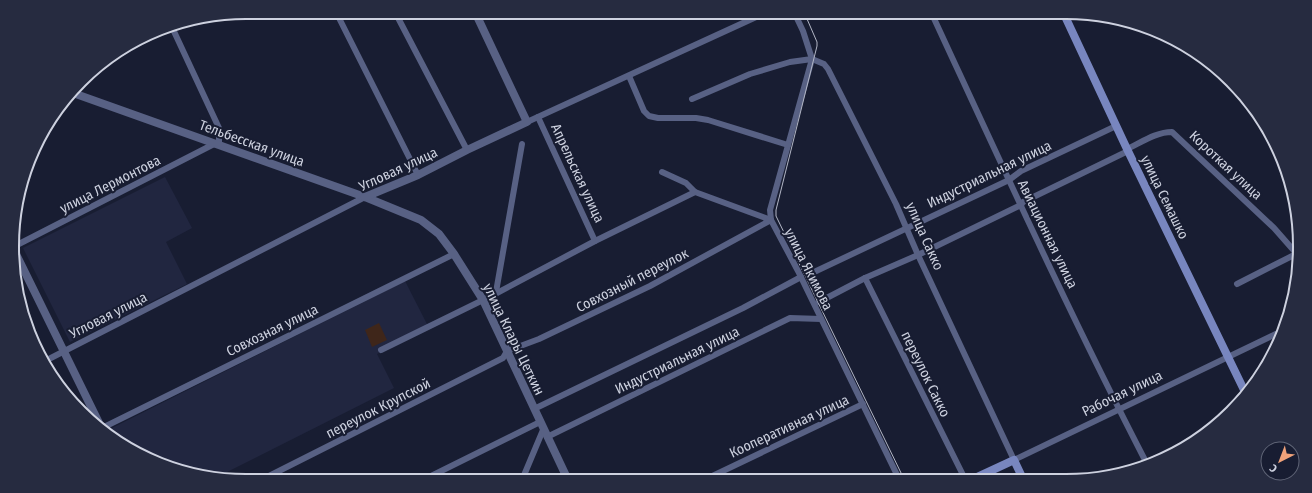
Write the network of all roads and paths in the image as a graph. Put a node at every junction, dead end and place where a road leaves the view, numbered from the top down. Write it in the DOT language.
graph roads {
  1 [pos="340,19"];
  2 [pos="399,19"];
  3 [pos="481,19"];
  4 [pos="752,19"];
  5 [pos="797,19"];
  6 [pos="935,19"];
  7 [pos="1066,19"];
  8 [pos="175,30"];
  9 [pos="812,59"];
  10 [pos="629,76"];
  11 [pos="77,94"];
  12 [pos="692,99"];
  13 [pos="538,117"];
  14 [pos="528,122"];
  15 [pos="1116,126"];
  16 [pos="217,144"];
  17 [pos="522,144"];
  18 [pos="788,146"];
  19 [pos="467,150"];
  20 [pos="1128,150"];
  21 [pos="662,172"];
  22 [pos="418,175"];
  23 [pos="1009,180"];
  24 [pos="695,192"];
  25 [pos="365,198"];
  26 [pos="1021,205"];
  27 [pos="421,220"];
  28 [pos="771,220"];
  29 [pos="906,228"];
  30 [pos="595,241"];
  31 [pos="19,244"];
  32 [pos="1293,250"];
  33 [pos="454,254"];
  34 [pos="918,255"];
  35 [pos="1293,255"];
  36 [pos="19,260"];
  37 [pos="801,277"];
  38 [pos="865,278"];
  39 [pos="1237,284"];
  40 [pos="496,292"];
  41 [pos="822,300"];
  42 [pos="483,301"];
  43 [pos="814,305"];
  44 [pos="821,319"];
  45 [pos="1276,334"];
  46 [pos="381,350"];
  47 [pos="64,352"];
  48 [pos="505,355"];
  49 [pos="1228,357"];
  50 [pos="49,359"];
  51 [pos="1244,388"];
  52 [pos="863,404"];
  53 [pos="534,409"];
  54 [pos="1119,409"];
  55 [pos="95,417"];
  56 [pos="107,426"];
  57 [pos="544,430"];
  58 [pos="1014,460"];
  59 [pos="1145,460"];
  60 [pos="273,474"];
  61 [pos="438,474"];
  62 [pos="525,474"];
  63 [pos="565,474"];
  64 [pos="717,474"];
  65 [pos="897,474"];
  66 [pos="963,474"];
  67 [pos="984,474"];
  68 [pos="1021,474"];
  1 -- 22 [label="street"];
  2 -- 19 [label="street"];
  3 -- 14 [label="street"];
  4 -- 10 [label="street, Угловая улица"];
  5 -- 9 [label="street"];
  6 -- 23 [label="street, Авиационная улица"];
  7 -- 15 [label="main road, улица Семашко"];
  8 -- 16 [label="street"];
  9 -- 12 [label="street"];
  9 -- 18 [label="street, улица Якимова"];
  9 -- 29 [label="street, улица Сакко"];
  10 -- 13 [label="street, Угловая улица"];
  10 -- 18 [label="street"];
  11 -- 16 [label="street, Тельбесская улица"];
  13 -- 14 [label="street, Угловая улица"];
  13 -- 30 [label="street, Апрельская улица"];
  14 -- 19 [label="street, Угловая улица"];
  15 -- 20 [label="main road, улица Семашко"];
  15 -- 23 [label="street, Индустриальная улица"];
  16 -- 25 [label="street, Тельбесская улица"];
  16 -- 31 [label="street, улица Лермонтова"];
  17 -- 40 [label="street"];
  18 -- 28 [label="street, улица Якимова"];
  19 -- 22 [label="street, Угловая улица"];
  20 -- 26 [label="street"];
  20 -- 32 [label="street, Короткая улица"];
  20 -- 49 [label="main road, улица Семашко"];
  21 -- 24 [label="street"];
  22 -- 25 [label="street, Угловая улица"];
  23 -- 26 [label="street, Авиационная улица"];
  23 -- 29 [label="street, Индустриальная улица"];
  24 -- 28 [label="street"];
  24 -- 30 [label="street"];
  25 -- 27 [label="street, Тельбесская улица"];
  25 -- 47 [label="street, Угловая улица"];
  26 -- 34 [label="street"];
  26 -- 54 [label="street, Авиационная улица"];
  27 -- 33 [label="street, улица Клары Цеткин"];
  28 -- 37 [label="street, улица Якимова"];
  28 -- 48 [label="street, Совхозный переулок"];
  29 -- 34 [label="street, улица Сакко"];
  29 -- 41 [label="street, Индустриальная улица"];
  30 -- 40 [label="street"];
  33 -- 42 [label="street, улица Клары Цеткин"];
  33 -- 56 [label="street, Совхозная улица"];
  34 -- 38 [label="street"];
  34 -- 58 [label="street, улица Сакко"];
  35 -- 39 [label="street"];
  36 -- 47 [label="street"];
  37 -- 43 [label="street, улица Якимова"];
  37 -- 53 [label="street, Индустриальная улица"];
  38 -- 41 [label="street"];
  38 -- 66 [label="street, переулок Сакко"];
  40 -- 42 [label="street"];
  41 -- 43 [label="street"];
  42 -- 46 [label="street"];
  42 -- 48 [label="street, улица Клары Цеткин"];
  43 -- 44 [label="street, улица Якимова"];
  44 -- 52 [label="street, улица Якимова"];
  44 -- 57 [label="street, Индустриальная улица"];
  45 -- 49 [label="street, Рабочая улица"];
  47 -- 50 [label="street, Угловая улица"];
  47 -- 55 [label="street"];
  48 -- 53 [label="street, улица Клары Цеткин"];
  48 -- 60 [label="street, переулок Крупской"];
  49 -- 51 [label="main road, улица Семашко"];
  49 -- 54 [label="street, Рабочая улица"];
  52 -- 64 [label="street, Кооперативная улица"];
  52 -- 65 [label="street, улица Якимова"];
  53 -- 57 [label="street, улица Клары Цеткин"];
  54 -- 58 [label="street, Рабочая улица"];
  54 -- 59 [label="street, Авиационная улица"];
  57 -- 61 [label="street, Индустриальная улица"];
  57 -- 62 [label="street"];
  57 -- 63 [label="street, улица Клары Цеткин"];
  58 -- 67 [label="main road, Рабочая улица"];
  58 -- 68 [label="main road, улица Сакко"];
}
